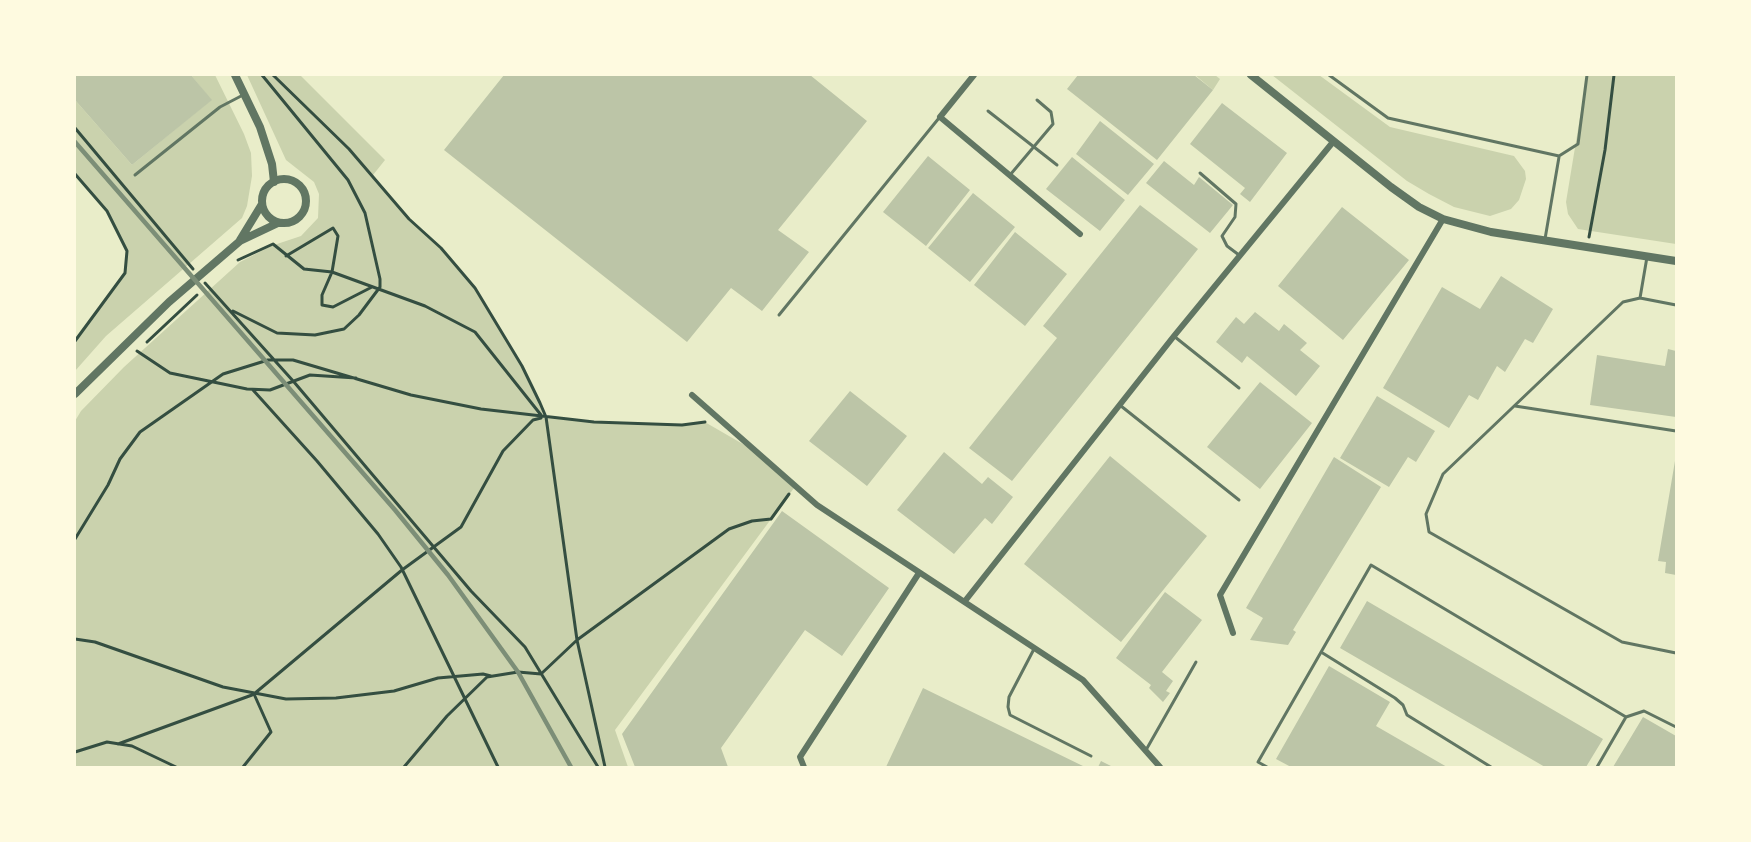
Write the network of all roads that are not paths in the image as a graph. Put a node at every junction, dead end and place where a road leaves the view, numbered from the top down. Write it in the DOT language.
graph roads {
  1 [pos="235,75"];
  2 [pos="974,75"];
  3 [pos="1251,75"];
  4 [pos="1329,75"];
  5 [pos="1587,75"];
  6 [pos="244,94"];
  7 [pos="1037,100"];
  8 [pos="988,111"];
  9 [pos="940,117"];
  10 [pos="1333,142"];
  11 [pos="1034,147"];
  12 [pos="1559,156"];
  13 [pos="1057,165"];
  14 [pos="1200,173"];
  15 [pos="135,175"];
  16 [pos="1010,175"];
  17 [pos="274,182"];
  18 [pos="262,204"];
  19 [pos="1443,219"];
  20 [pos="278,223"];
  21 [pos="1080,234"];
  22 [pos="240,241"];
  23 [pos="1545,241"];
  24 [pos="1239,255"];
  25 [pos="1647,256"];
  26 [pos="1676,261"];
  27 [pos="1640,297"];
  28 [pos="1676,305"];
  29 [pos="779,315"];
  30 [pos="1174,336"];
  31 [pos="1239,388"];
  32 [pos="75,394"];
  33 [pos="692,395"];
  34 [pos="1119,405"];
  35 [pos="1514,406"];
  36 [pos="1676,431"];
  37 [pos="1239,501"];
  38 [pos="919,573"];
  39 [pos="965,601"];
  40 [pos="1233,633"];
  41 [pos="1035,648"];
  42 [pos="1321,652"];
  43 [pos="1676,653"];
  44 [pos="1196,662"];
  45 [pos="1626,717"];
  46 [pos="1676,727"];
  47 [pos="1146,750"];
  48 [pos="1091,756"];
  49 [pos="804,767"];
  50 [pos="1160,767"];
  51 [pos="1267,767"];
  52 [pos="1491,767"];
  53 [pos="1597,767"];
  1 -- 6 [label="street"];
  2 -- 9 [label="street"];
  3 -- 10 [label="street"];
  4 -- 12 [label="lane"];
  5 -- 12 [label="lane"];
  6 -- 15 [label="lane"];
  6 -- 17 [label="street"];
  7 -- 11 [label="lane"];
  8 -- 11 [label="lane"];
  9 -- 16 [label="street"];
  9 -- 29 [label="lane"];
  10 -- 19 [label="street"];
  10 -- 24 [label="street"];
  11 -- 13 [label="lane"];
  11 -- 16 [label="lane"];
  12 -- 23 [label="lane"];
  14 -- 24 [label="lane"];
  16 -- 21 [label="street"];
  17 -- 18 [label="street"];
  17 -- 20 [label="street"];
  18 -- 20 [label="street"];
  18 -- 22 [label="street"];
  19 -- 23 [label="street"];
  19 -- 40 [label="street"];
  20 -- 22 [label="street"];
  22 -- 32 [label="street"];
  23 -- 25 [label="street"];
  24 -- 30 [label="street"];
  25 -- 26 [label="street"];
  25 -- 27 [label="lane"];
  27 -- 28 [label="lane"];
  27 -- 35 [label="lane"];
  30 -- 31 [label="lane"];
  30 -- 34 [label="street"];
  33 -- 38 [label="street"];
  34 -- 37 [label="lane"];
  34 -- 39 [label="street"];
  35 -- 36 [label="lane"];
  35 -- 43 [label="lane"];
  38 -- 39 [label="street"];
  38 -- 49 [label="street"];
  39 -- 41 [label="street"];
  41 -- 47 [label="street"];
  41 -- 48 [label="lane"];
  42 -- 45 [label="lane"];
  42 -- 51 [label="lane"];
  42 -- 52 [label="lane"];
  44 -- 47 [label="lane"];
  45 -- 46 [label="lane"];
  45 -- 53 [label="lane"];
  47 -- 50 [label="street"];
}
